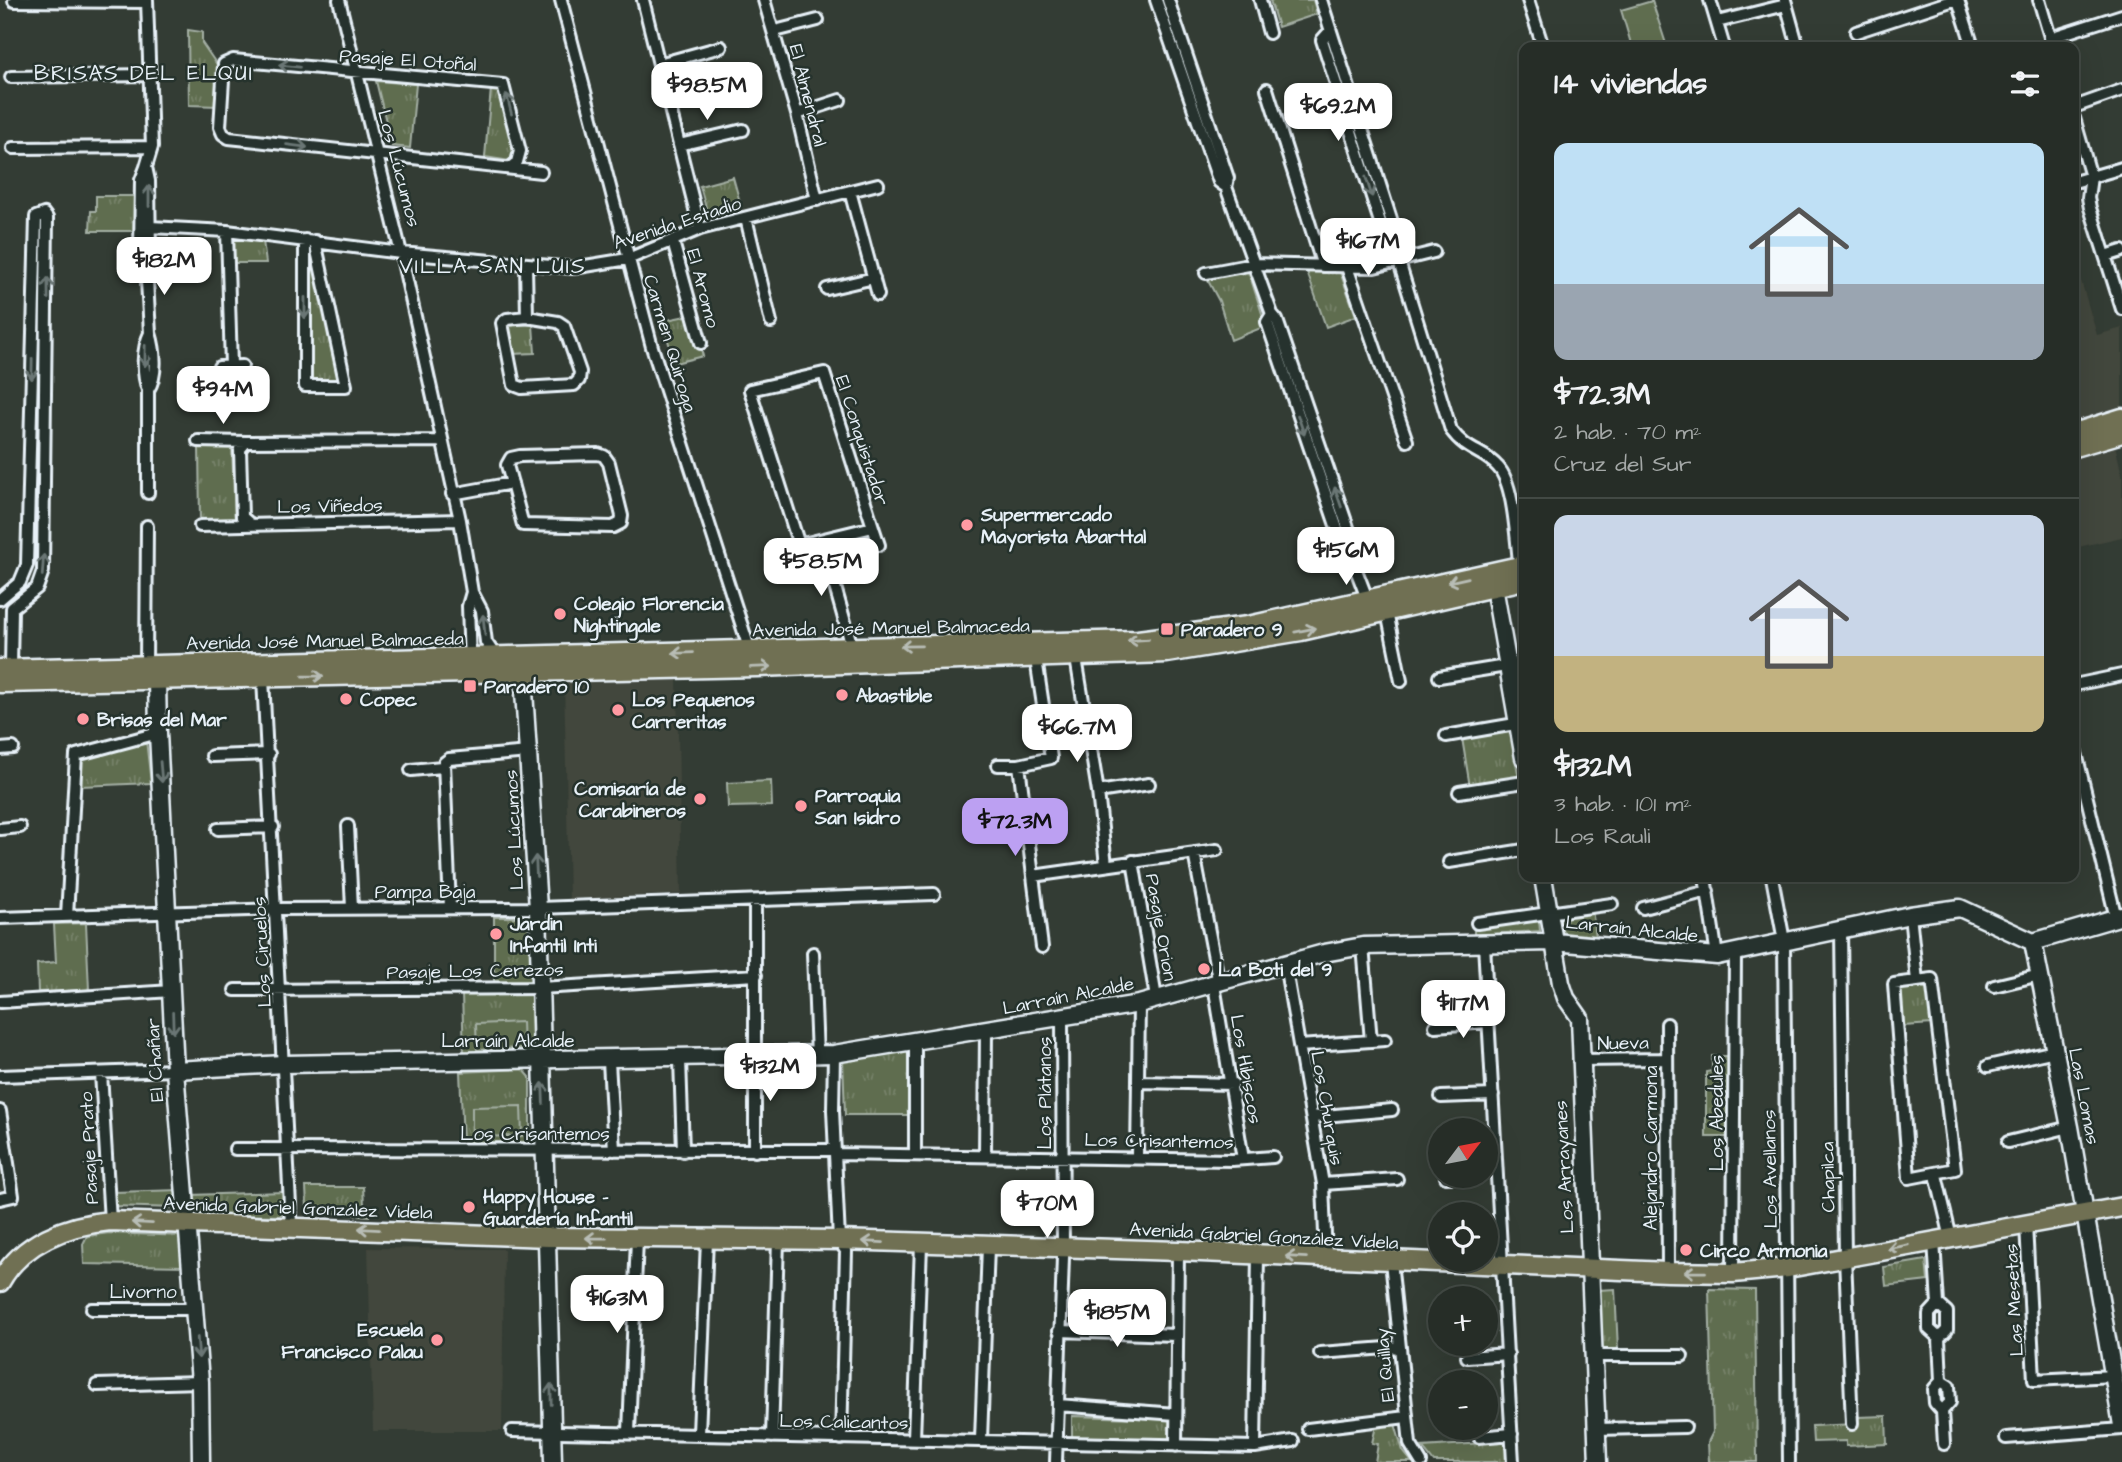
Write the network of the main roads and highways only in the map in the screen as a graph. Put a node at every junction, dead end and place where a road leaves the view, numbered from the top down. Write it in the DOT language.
graph roads {
  1 [pos="2122,418"];
  2 [pos="2079,431"];
  3 [pos="2122,433"];
  4 [pos="2079,446"];
  5 [pos="1519,574"];
  6 [pos="1494,580"];
  7 [pos="470,665"];
  8 [pos="523,665"];
  9 [pos="4,673"];
  10 [pos="151,673"];
  11 [pos="2122,1207"];
  12 [pos="0,1282"];
  1 -- 2 [label="main road"];
  3 -- 4 [label="main road"];
  5 -- 6 [label="main road, Avenida José Manuel Balmaceda"];
  6 -- 8 [label="main road, Avenida José Manuel Balmaceda, one-way"];
  8 -- 6 [label="main road, Avenida José Manuel Balmaceda, one-way"];
  7 -- 8 [label="main road, Avenida José Manuel Balmaceda"];
  7 -- 8 [label="main road, Avenida José Manuel Balmaceda"];
  10 -- 7 [label="main road, Avenida José Manuel Balmaceda, one-way"];
  7 -- 10 [label="main road, Avenida José Manuel Balmaceda"];
  9 -- 10 [label="main road, Avenida José Manuel Balmaceda"];
  11 -- 12 [label="main road, Avenida Gabriel González Videla, one-way"];
}
